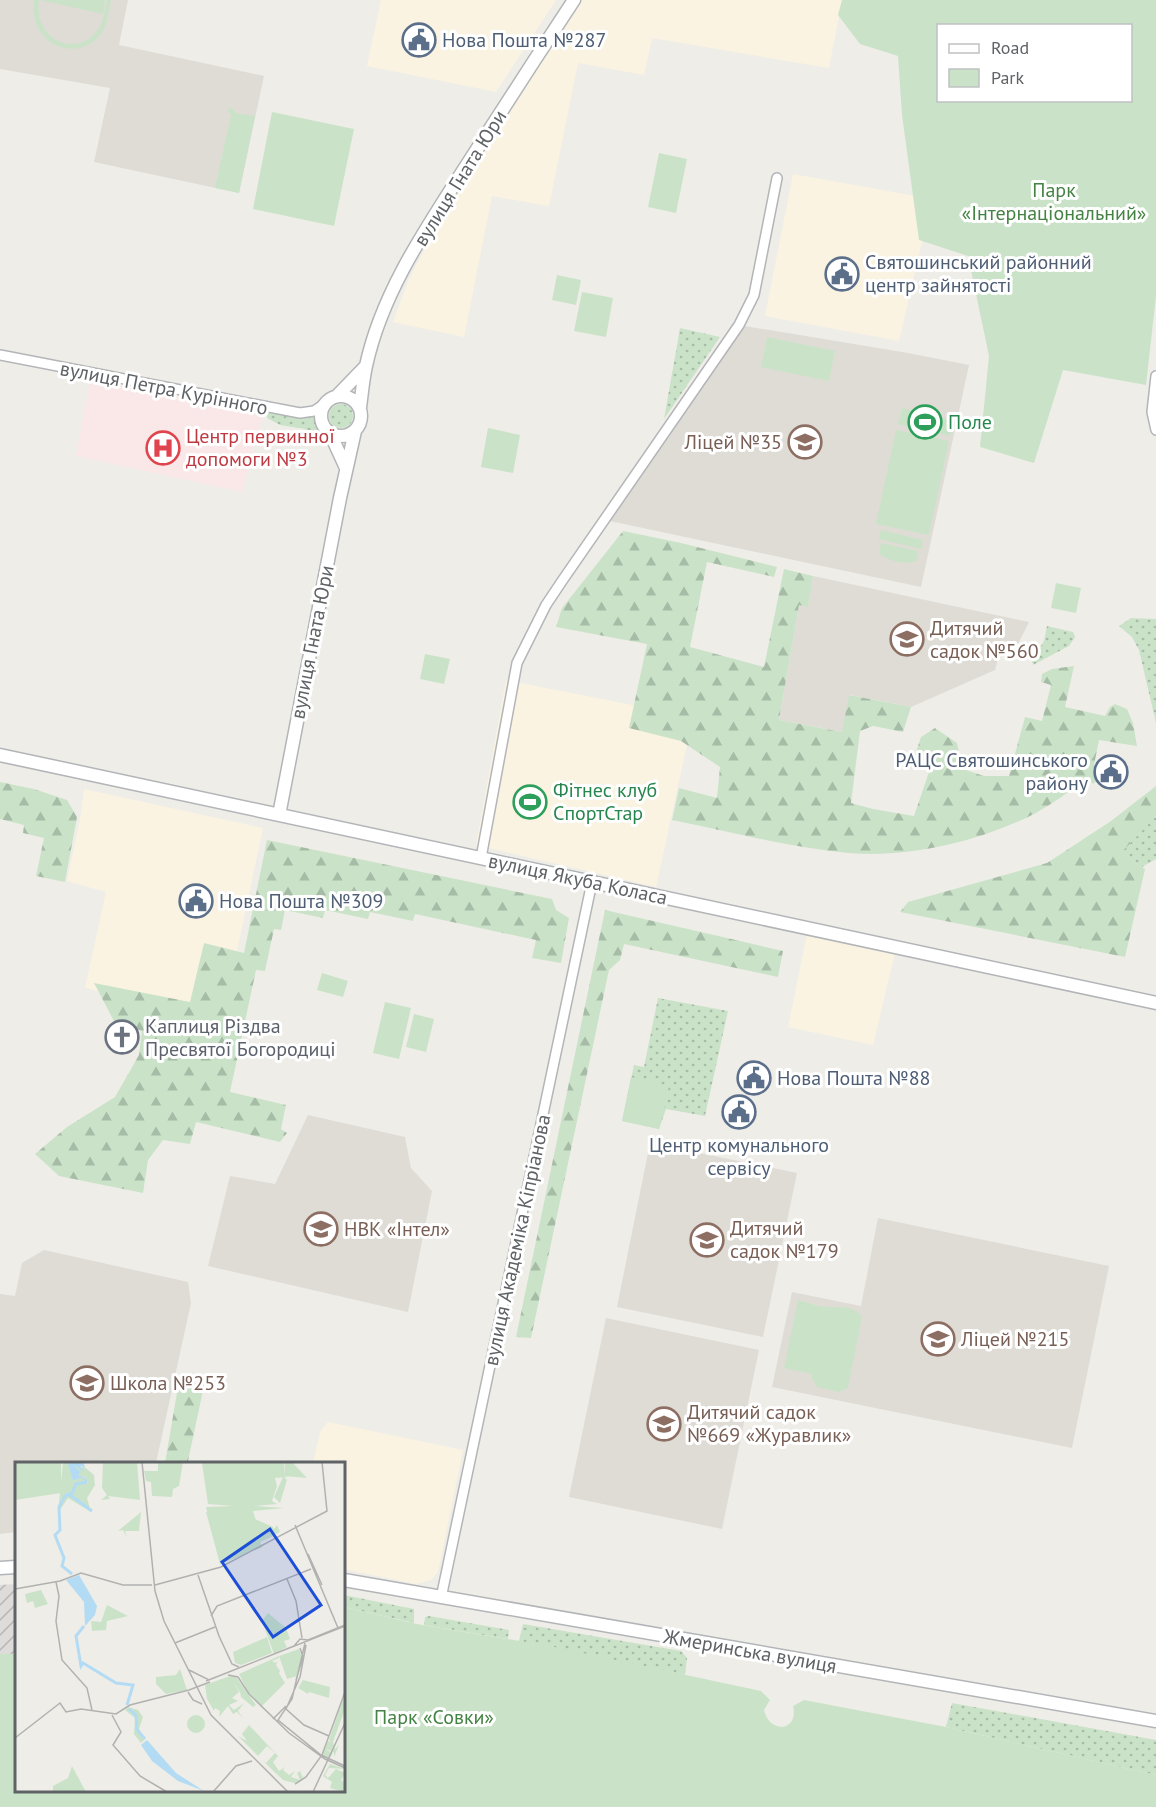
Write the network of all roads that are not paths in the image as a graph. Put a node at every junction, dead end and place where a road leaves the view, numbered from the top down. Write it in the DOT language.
graph roads {
  1 [pos="574,0"];
  2 [pos="777,178"];
  3 [pos="0,355"];
  4 [pos="366,366"];
  5 [pos="1156,376"];
  6 [pos="337,396"];
  7 [pos="326,403"];
  8 [pos="360,407"];
  9 [pos="1156,430"];
  10 [pos="355,431"];
  11 [pos="330,433"];
  12 [pos="346,468"];
  13 [pos="0,755"];
  14 [pos="279,815"];
  15 [pos="481,858"];
  16 [pos="592,882"];
  17 [pos="1156,1003"];
  18 [pos="15,1567"];
  19 [pos="0,1568"];
  20 [pos="345,1580"];
  21 [pos="441,1598"];
  22 [pos="1156,1721"];
  1 -- 4 [label="street, вулиця Гната Юри"];
  2 -- 15 [label="street"];
  3 -- 7 [label="street, вулиця Петра Курінного"];
  4 -- 6 [label="street, вулиця Гната Юри"];
  4 -- 8 [label="street, вулиця Гната Юри"];
  5 -- 9 [label="street"];
  6 -- 7 [label="street"];
  6 -- 8 [label="street"];
  7 -- 11 [label="street"];
  8 -- 10 [label="street"];
  10 -- 11 [label="street"];
  10 -- 12 [label="street, вулиця Гната Юри"];
  11 -- 12 [label="street"];
  12 -- 14 [label="street, вулиця Гната Юри"];
  13 -- 14 [label="street, вулиця Якуба Коласа"];
  14 -- 15 [label="street, вулиця Якуба Коласа"];
  15 -- 16 [label="street, вулиця Якуба Коласа"];
  16 -- 17 [label="street, вулиця Якуба Коласа"];
  16 -- 21 [label="street, вулиця Академіка Кіпріанова"];
  18 -- 19 [label="street"];
  20 -- 21 [label="street, Жмеринська вулиця"];
  21 -- 22 [label="street, Жмеринська вулиця"];
}
